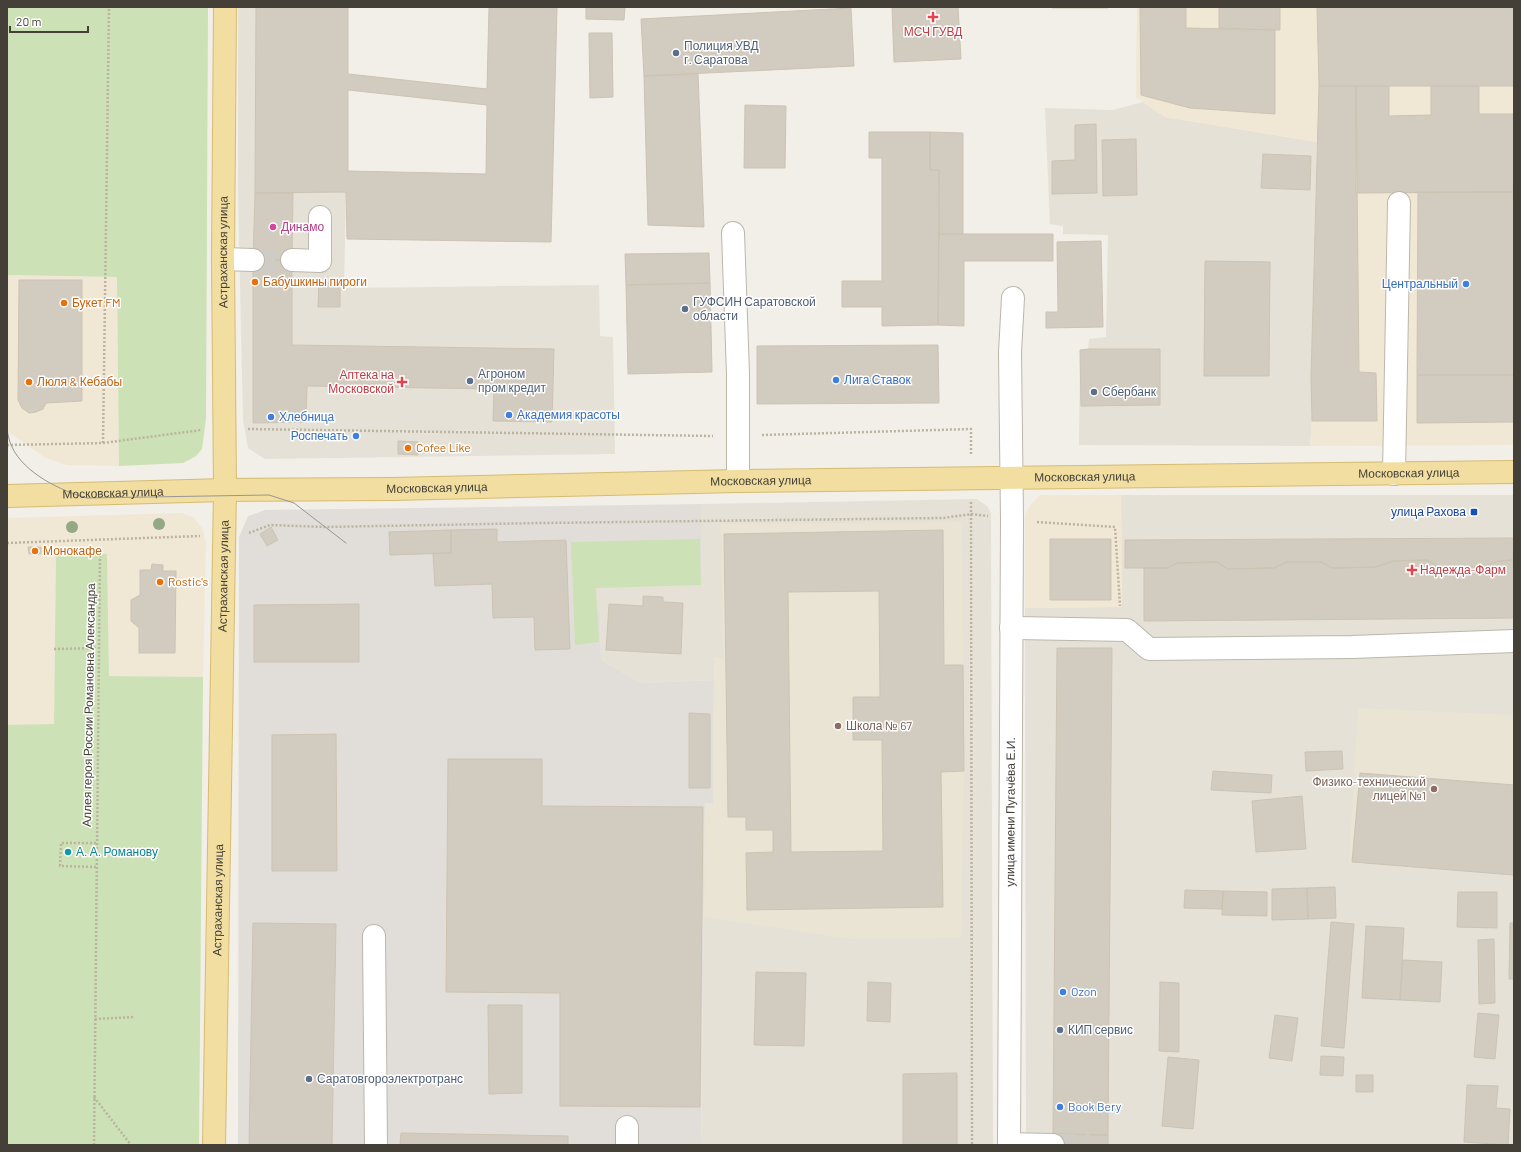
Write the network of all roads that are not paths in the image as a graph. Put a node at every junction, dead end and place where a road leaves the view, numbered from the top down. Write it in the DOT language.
graph roads {
  1 [pos="225,7"];
  2 [pos="1399,203"];
  3 [pos="320,217"];
  4 [pos="733,233"];
  5 [pos="223,259"];
  6 [pos="253,260"];
  7 [pos="292,260"];
  8 [pos="1013,298"];
  9 [pos="1514,472"];
  10 [pos="1394,474"];
  11 [pos="1012,479"];
  12 [pos="738,481"];
  13 [pos="225,490"];
  14 [pos="7,496"];
  15 [pos="1011,628"];
  16 [pos="1514,641"];
  17 [pos="374,936"];
  18 [pos="214,1145"];
  19 [pos="376,1145"];
  20 [pos="1010,1145"];
  21 [pos="1052,1145"];
  1 -- 5 [label="main road, Астраханская улица"];
  2 -- 10 [label="street"];
  3 -- 7 [label="street"];
  4 -- 12 [label="street"];
  5 -- 6 [label="street"];
  5 -- 13 [label="main road, Астраханская улица"];
  8 -- 11 [label="street, улица имени Пугачёва Е.И."];
  9 -- 10 [label="main road, Московская улица"];
  10 -- 11 [label="main road, Московская улица"];
  11 -- 12 [label="main road, Московская улица"];
  11 -- 15 [label="street, улица имени Пугачёва Е.И."];
  12 -- 13 [label="main road, Московская улица"];
  13 -- 14 [label="main road, Московская улица"];
  13 -- 18 [label="main road, Астраханская улица"];
  15 -- 16 [label="street"];
  15 -- 20 [label="street, улица имени Пугачёва Е.И."];
  17 -- 19 [label="street"];
  20 -- 21 [label="street"];
}
